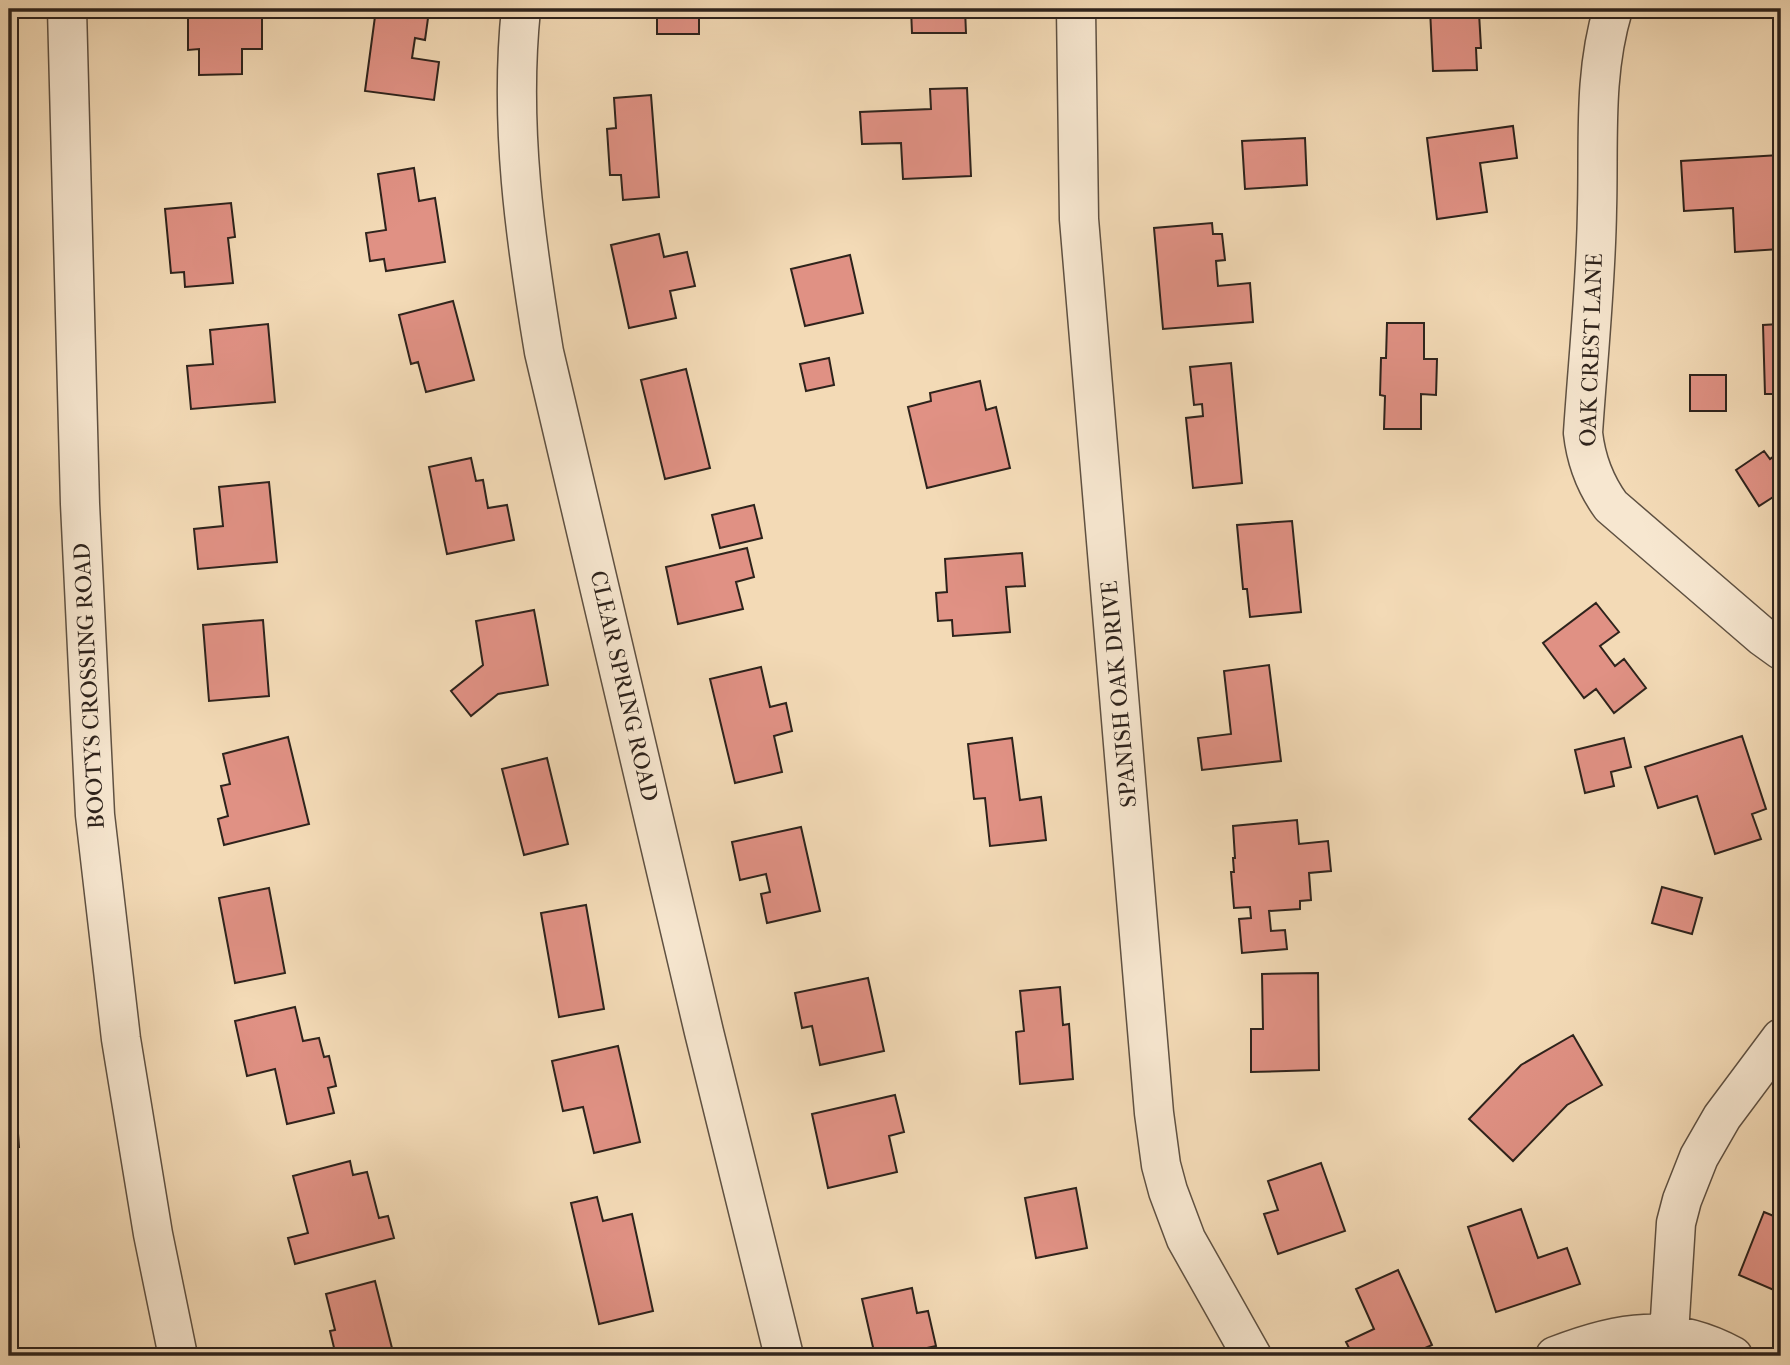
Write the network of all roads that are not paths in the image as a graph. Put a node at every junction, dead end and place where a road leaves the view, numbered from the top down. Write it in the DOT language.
graph roads {
  1 [pos="68,9"];
  2 [pos="521,9"];
  3 [pos="1076,9"];
  4 [pos="1613,9"];
  5 [pos="1781,650"];
  6 [pos="1781,1038"];
  7 [pos="1669,1334"];
  8 [pos="178,1356"];
  9 [pos="784,1356"];
  10 [pos="1252,1356"];
  11 [pos="1555,1356"];
  12 [pos="1733,1356"];
  1 -- 8 [label="street, BOOTYS CROSSING ROAD"];
  2 -- 9 [label="street, CLEAR SPRING ROAD"];
  3 -- 10 [label="street, SPANISH OAK DRIVE"];
  4 -- 5 [label="street, OAK CREST LANE"];
  6 -- 7 [label="street"];
  7 -- 11 [label="street"];
  7 -- 12 [label="street"];
}
